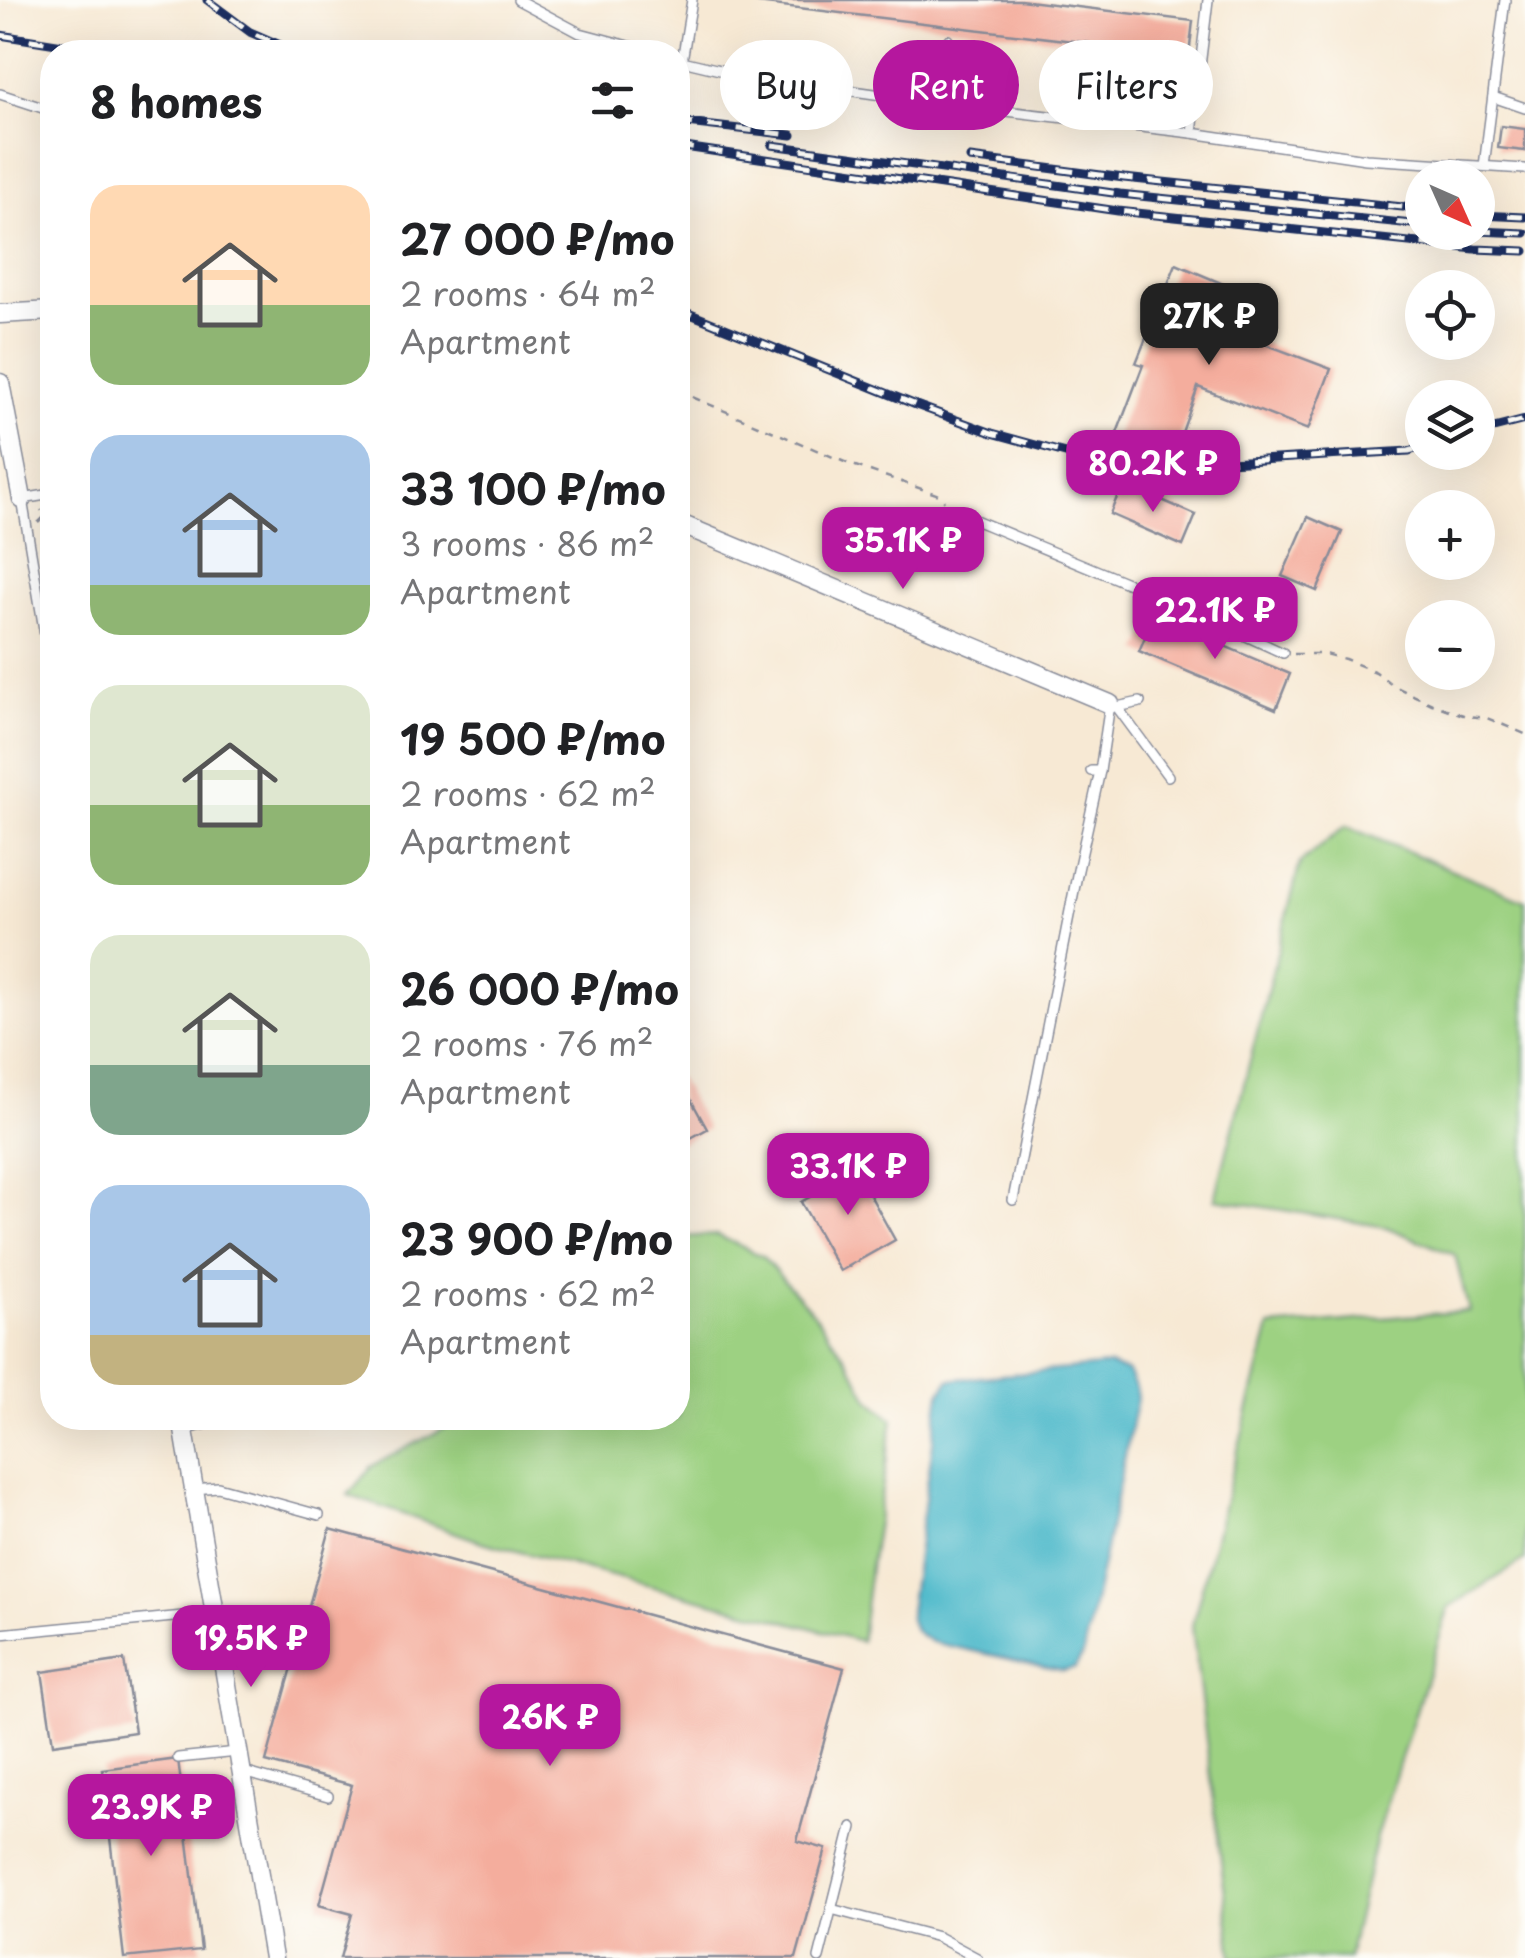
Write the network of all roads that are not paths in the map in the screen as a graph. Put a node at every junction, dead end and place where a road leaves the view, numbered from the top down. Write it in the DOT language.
graph roads {
  1 [pos="518,0"];
  2 [pos="692,0"];
  3 [pos="1208,0"];
  4 [pos="1505,0"];
  5 [pos="607,40"];
  6 [pos="684,40"];
  7 [pos="690,62"];
  8 [pos="0,94"];
  9 [pos="873,94"];
  10 [pos="1493,96"];
  11 [pos="40,107"];
  12 [pos="1525,108"];
  13 [pos="1019,113"];
  14 [pos="1192,133"];
  15 [pos="1485,160"];
  16 [pos="1405,161"];
  17 [pos="1495,167"];
  18 [pos="1525,169"];
  19 [pos="40,312"];
  20 [pos="0,314"];
  21 [pos="0,382"];
  22 [pos="40,496"];
  23 [pos="22,499"];
  24 [pos="951,510"];
  25 [pos="690,528"];
  26 [pos="40,606"];
  27 [pos="1284,652"];
  28 [pos="1140,702"];
  29 [pos="1114,706"];
  30 [pos="1168,776"];
  31 [pos="1013,1200"];
  32 [pos="183,1430"];
  33 [pos="193,1488"];
  34 [pos="319,1516"];
  35 [pos="214,1613"];
  36 [pos="0,1634"];
  37 [pos="178,1758"];
  38 [pos="239,1762"];
  39 [pos="328,1796"];
  40 [pos="852,1827"];
  41 [pos="831,1910"];
  42 [pos="273,1958"];
  43 [pos="819,1958"];
  44 [pos="977,1958"];
  1 -- 5 [label="lane"];
  2 -- 6 [label="lane"];
  3 -- 14 [label="lane"];
  4 -- 10 [label="lane"];
  7 -- 9 [label="lane"];
  8 -- 11 [label="lane"];
  10 -- 12 [label="lane"];
  10 -- 15 [label="lane"];
  13 -- 14 [label="lane"];
  14 -- 16 [label="lane"];
  17 -- 18 [label="lane"];
  19 -- 20 [label="street"];
  21 -- 23 [label="street"];
  22 -- 23 [label="lane"];
  23 -- 26 [label="lane"];
  24 -- 27 [label="lane"];
  25 -- 29 [label="street"];
  28 -- 29 [label="lane"];
  29 -- 30 [label="lane"];
  29 -- 31 [label="lane"];
  32 -- 33 [label="street"];
  33 -- 34 [label="lane"];
  33 -- 35 [label="street"];
  35 -- 36 [label="lane"];
  35 -- 38 [label="street"];
  37 -- 38 [label="lane"];
  38 -- 39 [label="lane"];
  38 -- 42 [label="street"];
  40 -- 41 [label="lane"];
  41 -- 43 [label="lane"];
  41 -- 44 [label="lane"];
}
